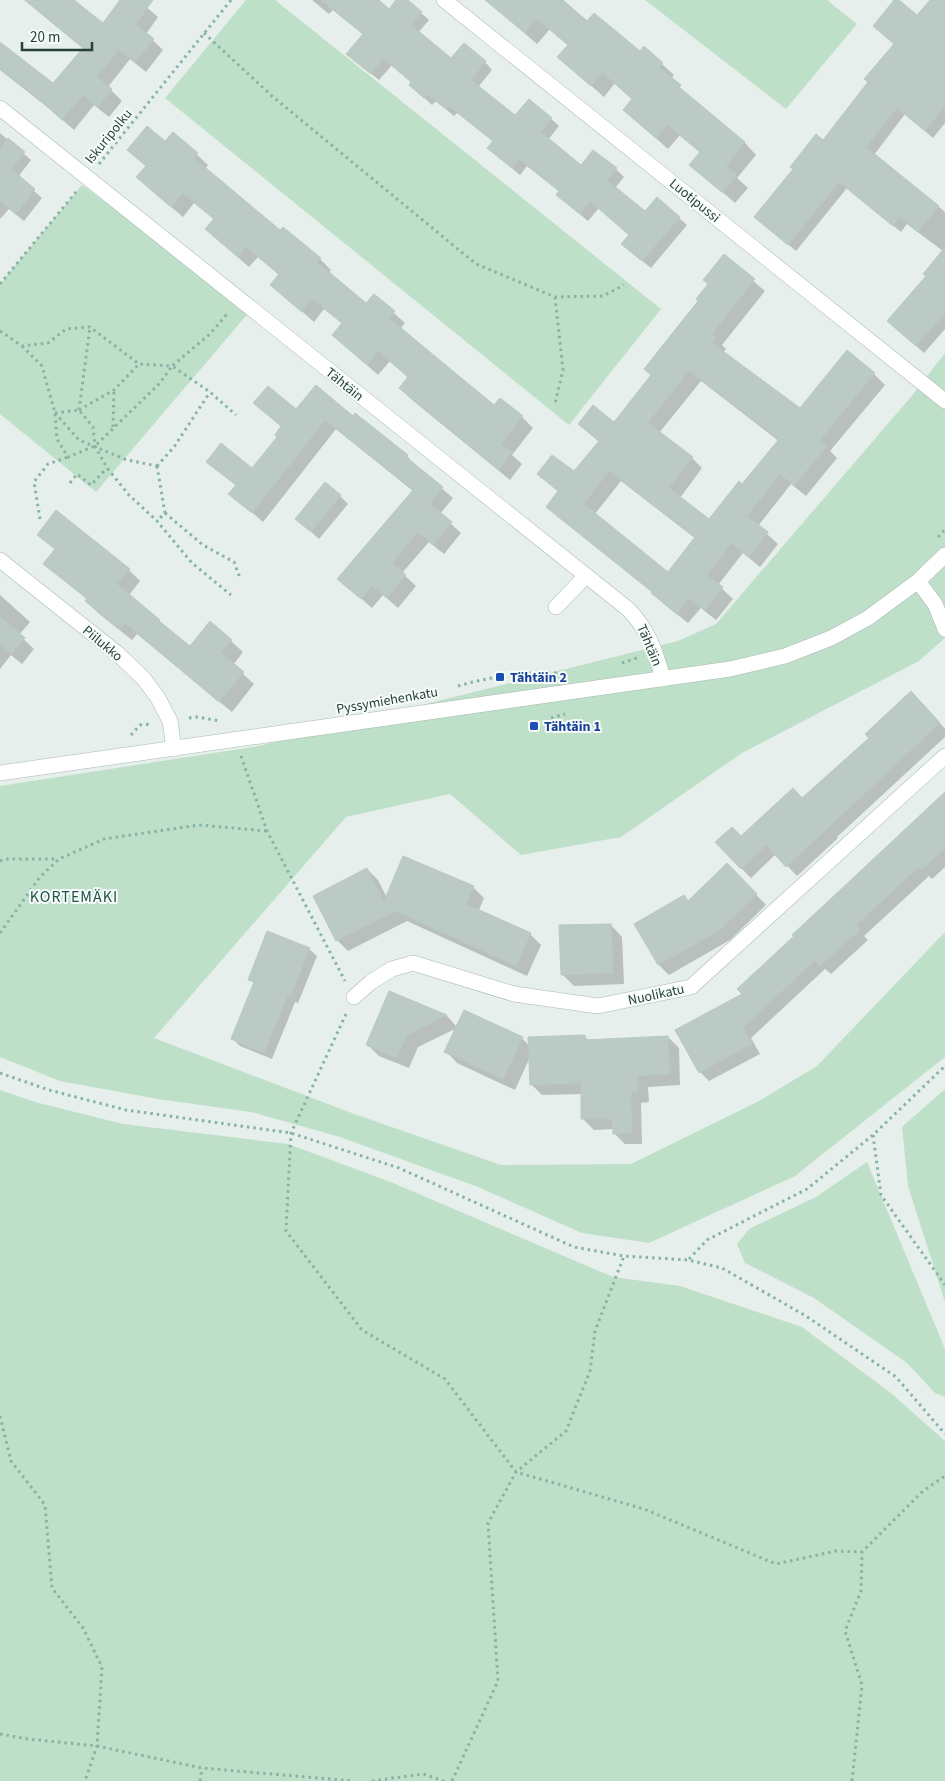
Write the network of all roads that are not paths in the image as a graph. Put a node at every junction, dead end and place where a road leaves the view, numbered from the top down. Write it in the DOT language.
graph roads {
  1 [pos="444,0"];
  2 [pos="0,108"];
  3 [pos="945,401"];
  4 [pos="945,556"];
  5 [pos="0,560"];
  6 [pos="586,576"];
  7 [pos="918,581"];
  8 [pos="556,607"];
  9 [pos="945,629"];
  10 [pos="663,679"];
  11 [pos="174,749"];
  12 [pos="945,756"];
  13 [pos="0,773"];
  14 [pos="354,997"];
  1 -- 3 [label="street, Luotipussi"];
  2 -- 6 [label="street, Tähtäin"];
  4 -- 7 [label="street, Pyssymiehenkatu"];
  5 -- 11 [label="street, Piilukko"];
  6 -- 8 [label="street"];
  6 -- 10 [label="street, Tähtäin"];
  7 -- 9 [label="street"];
  7 -- 10 [label="street, Pyssymiehenkatu"];
  10 -- 11 [label="street, Pyssymiehenkatu"];
  11 -- 13 [label="street, Pyssymiehenkatu"];
  12 -- 14 [label="street, Nuolikatu"];
}
